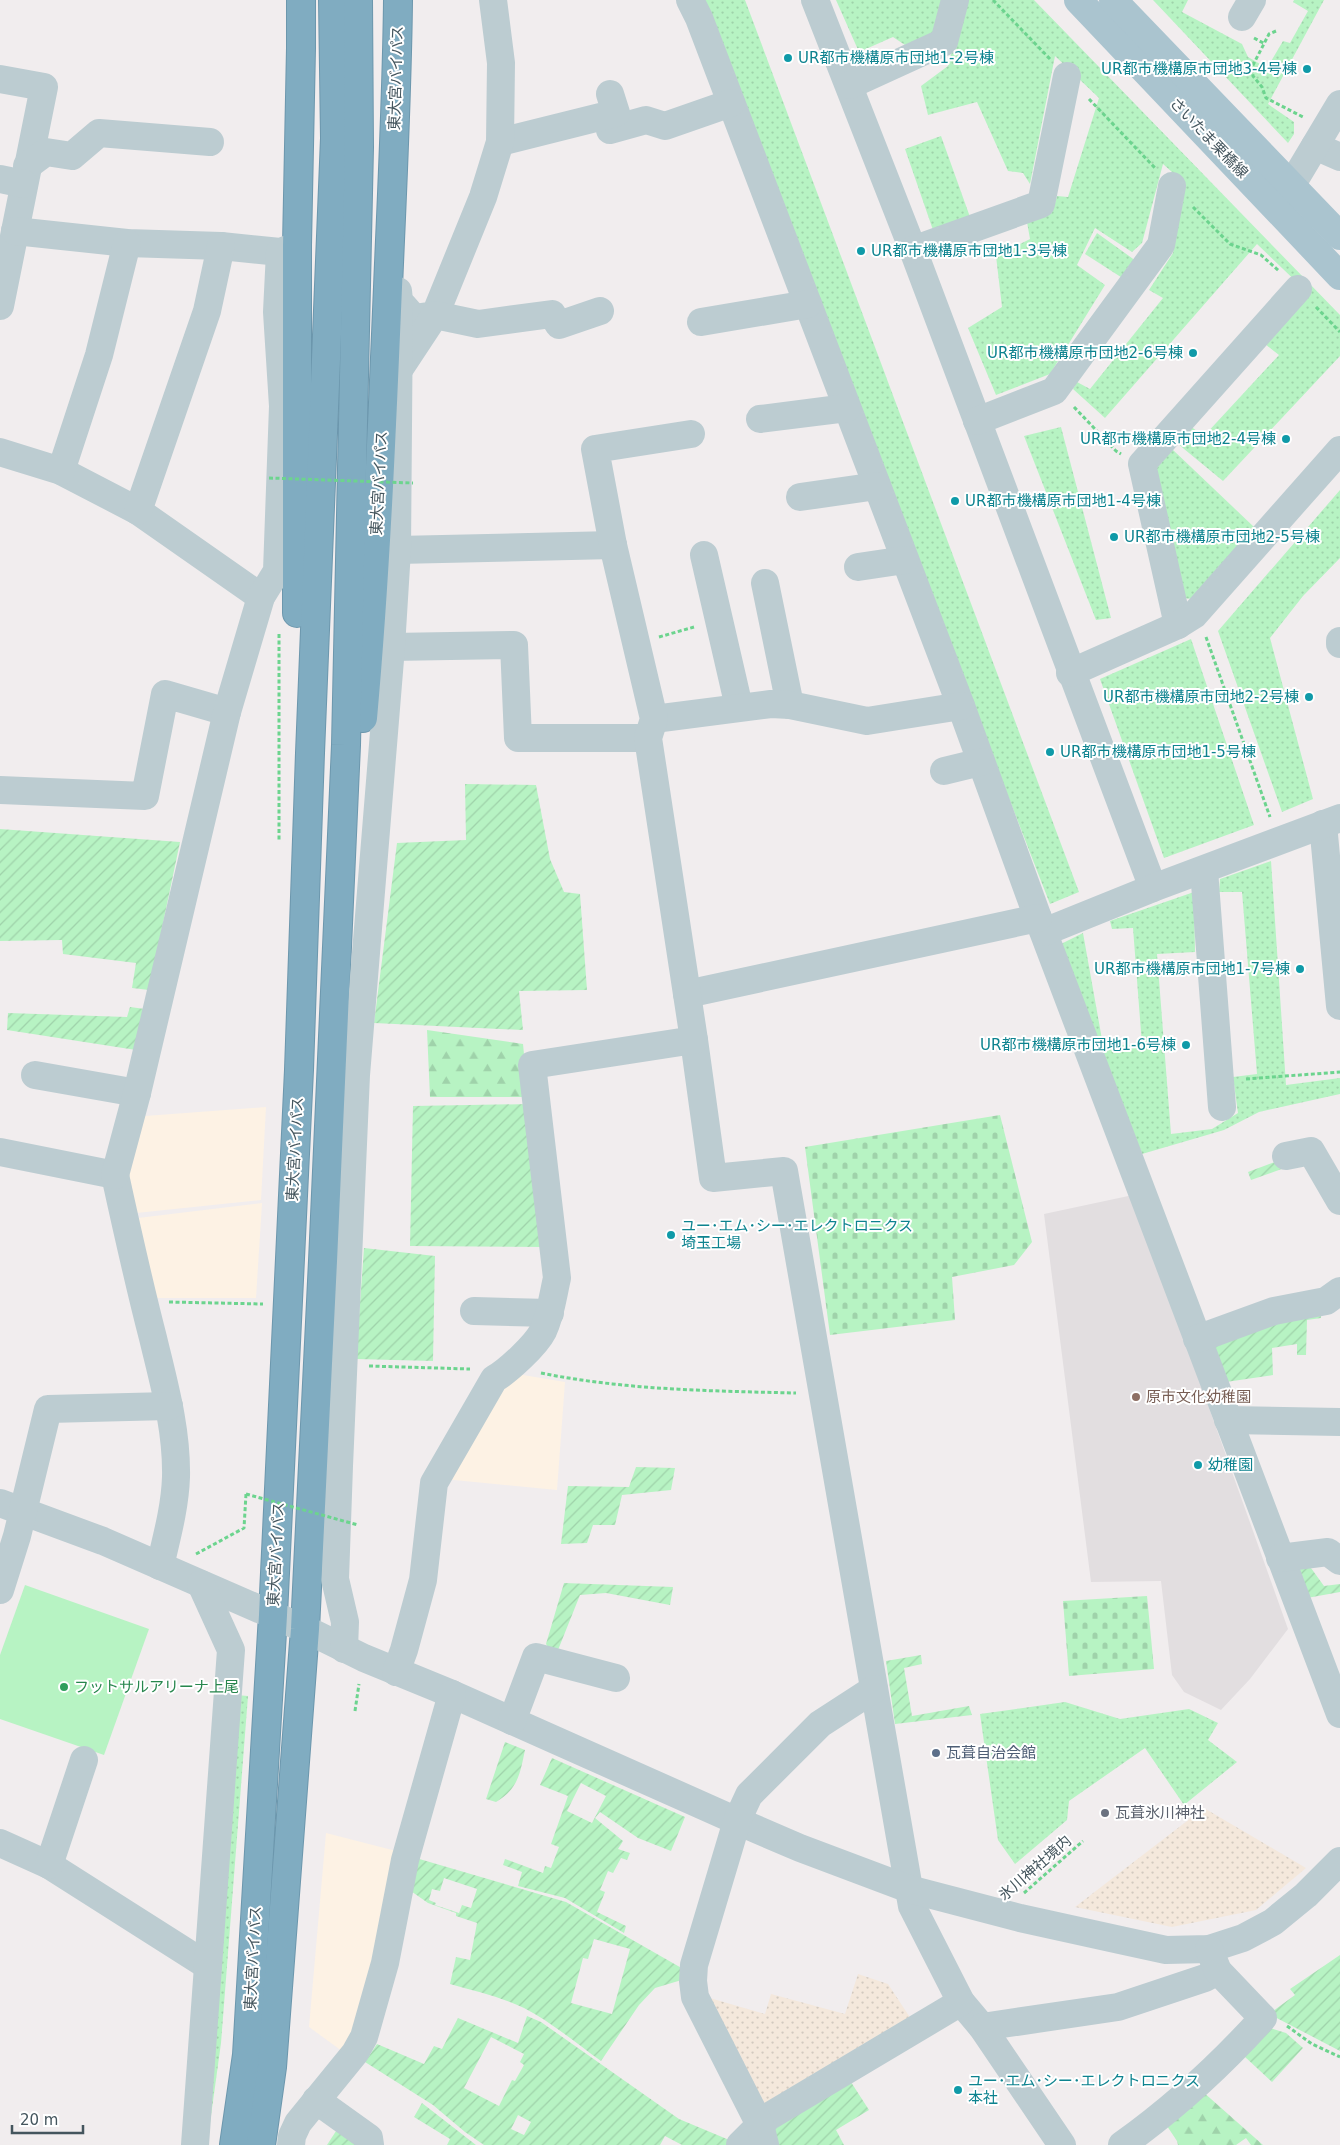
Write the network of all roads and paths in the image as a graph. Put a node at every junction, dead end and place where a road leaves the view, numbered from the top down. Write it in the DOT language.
graph roads {
  1 [pos="300,0"];
  2 [pos="333,0"];
  3 [pos="358,0"];
  4 [pos="398,0"];
  5 [pos="493,0"];
  6 [pos="690,0"];
  7 [pos="815,0"];
  8 [pos="955,0"];
  9 [pos="993,0"];
  10 [pos="1078,0"];
  11 [pos="1113,0"];
  12 [pos="1276,31"];
  13 [pos="1066,76"];
  14 [pos="0,79"];
  15 [pos="850,85"];
  16 [pos="610,94"];
  17 [pos="731,103"];
  18 [pos="1340,104"];
  19 [pos="610,130"];
  20 [pos="1309,135"];
  21 [pos="210,142"];
  22 [pos="500,142"];
  23 [pos="1340,157"];
  24 [pos="17,176"];
  25 [pos="1172,186"];
  26 [pos="1292,186"];
  27 [pos="1277,209"];
  28 [pos="1340,236"];
  29 [pos="390,239"];
  30 [pos="127,243"];
  31 [pos="8,246"];
  32 [pos="221,246"];
  33 [pos="288,248"];
  34 [pos="913,250"];
  35 [pos="1340,276"];
  36 [pos="1298,289"];
  37 [pos="399,301"];
  38 [pos="808,304"];
  39 [pos="0,306"];
  40 [pos="600,310"];
  41 [pos="435,314"];
  42 [pos="701,322"];
  43 [pos="1340,332"];
  44 [pos="400,368"];
  45 [pos="1056,389"];
  46 [pos="847,408"];
  47 [pos="760,419"];
  48 [pos="976,421"];
  49 [pos="691,434"];
  50 [pos="1340,450"];
  51 [pos="0,452"];
  52 [pos="1142,464"];
  53 [pos="61,471"];
  54 [pos="269,478"];
  55 [pos="412,483"];
  56 [pos="877,486"];
  57 [pos="800,496"];
  58 [pos="138,511"];
  59 [pos="614,545"];
  60 [pos="397,550"];
  61 [pos="704,556"];
  62 [pos="905,560"];
  63 [pos="858,567"];
  64 [pos="765,583"];
  65 [pos="261,597"];
  66 [pos="1186,620"];
  67 [pos="695,626"];
  68 [pos="637,642"];
  69 [pos="391,647"];
  70 [pos="1070,673"];
  71 [pos="790,705"];
  72 [pos="961,706"];
  73 [pos="739,707"];
  74 [pos="226,712"];
  75 [pos="651,729"];
  76 [pos="981,762"];
  77 [pos="944,771"];
  78 [pos="0,790"];
  79 [pos="1331,821"];
  80 [pos="1279,841"];
  81 [pos="1204,870"];
  82 [pos="1153,888"];
  83 [pos="1041,925"];
  84 [pos="303,962"];
  85 [pos="337,964"];
  86 [pos="687,994"];
  87 [pos="1340,1006"];
  88 [pos="694,1040"];
  89 [pos="1340,1072"];
  90 [pos="35,1075"];
  91 [pos="137,1093"];
  92 [pos="1222,1094"];
  93 [pos="0,1152"];
  94 [pos="1286,1156"];
  95 [pos="116,1176"];
  96 [pos="1340,1201"];
  97 [pos="1340,1291"];
  98 [pos="144,1302"];
  99 [pos="269,1304"];
  100 [pos="474,1311"];
  101 [pos="550,1313"];
  102 [pos="1197,1339"];
  103 [pos="344,1365"];
  104 [pos="508,1371"];
  105 [pos="822,1393"];
  106 [pos="169,1406"];
  107 [pos="1228,1420"];
  108 [pos="1340,1422"];
  109 [pos="11,1507"];
  110 [pos="358,1525"];
  111 [pos="193,1555"];
  112 [pos="1280,1558"];
  113 [pos="1340,1561"];
  114 [pos="160,1566"];
  115 [pos="201,1584"];
  116 [pos="0,1590"];
  117 [pos="273,1616"];
  118 [pos="305,1630"];
  119 [pos="344,1649"];
  120 [pos="396,1672"];
  121 [pos="616,1678"];
  122 [pos="874,1689"];
  123 [pos="452,1694"];
  124 [pos="1340,1714"];
  125 [pos="512,1720"];
  126 [pos="84,1760"];
  127 [pos="737,1822"];
  128 [pos="1083,1841"];
  129 [pos="4,1852"];
  130 [pos="1340,1861"];
  131 [pos="50,1864"];
  132 [pos="909,1889"];
  133 [pos="1001,1913"];
  134 [pos="1213,1960"];
  135 [pos="208,1966"];
  136 [pos="961,2002"];
  137 [pos="1263,2018"];
  138 [pos="982,2027"];
  139 [pos="1340,2057"];
  140 [pos="316,2100"];
  141 [pos="763,2135"];
  142 [pos="195,2145"];
  143 [pos="234,2145"];
  144 [pos="261,2145"];
  145 [pos="291,2145"];
  146 [pos="370,2145"];
  147 [pos="740,2145"];
  148 [pos="1062,2145"];
  149 [pos="1122,2145"];
  1 -- 33 [label="highway, 東大宮バイパス"];
  2 -- 84 [label="highway, 東大宮バイパス"];
  3 -- 85 [label="highway, 東大宮バイパス"];
  4 -- 29 [label="highway, 東大宮バイパス"];
  5 -- 22 [label="street"];
  6 -- 17 [label="street"];
  7 -- 15 [label="street"];
  8 -- 15 [label="street"];
  9 -- 13 [label="path"];
  10 -- 27 [label="main road, さいたま栗橋線"];
  11 -- 26 [label="main road, さいたま栗橋線"];
  12 -- 20 [label="path"];
  13 -- 25 [label="path"];
  13 -- 34 [label="street"];
  14 -- 24 [label="street"];
  15 -- 34 [label="street"];
  16 -- 22 [label="street"];
  17 -- 19 [label="street"];
  17 -- 38 [label="street"];
  18 -- 20 [label="street"];
  20 -- 23 [label="street"];
  20 -- 26 [label="street"];
  21 -- 24 [label="street"];
  22 -- 41 [label="street"];
  24 -- 31 [label="street"];
  25 -- 36 [label="path"];
  25 -- 45 [label="street"];
  26 -- 27 [label="street"];
  26 -- 28 [label="main road, さいたま栗橋線"];
  27 -- 35 [label="main road, さいたま栗橋線"];
  29 -- 37 [label="street"];
  29 -- 85 [label="highway, 東大宮バイパス"];
  30 -- 31 [label="street"];
  30 -- 32 [label="street"];
  30 -- 53 [label="street"];
  31 -- 39 [label="street"];
  32 -- 33 [label="street"];
  32 -- 58 [label="street"];
  33 -- 65 [label="street"];
  33 -- 84 [label="highway, 東大宮バイパス"];
  34 -- 48 [label="street"];
  36 -- 43 [label="path"];
  36 -- 52 [label="street"];
  37 -- 41 [label="street"];
  37 -- 44 [label="street"];
  38 -- 42 [label="street"];
  38 -- 46 [label="street"];
  40 -- 41 [label="street"];
  41 -- 44 [label="street"];
  44 -- 60 [label="street"];
  45 -- 48 [label="street"];
  45 -- 52 [label="path"];
  46 -- 47 [label="street"];
  46 -- 56 [label="street"];
  48 -- 70 [label="street"];
  49 -- 59 [label="street"];
  50 -- 66 [label="street"];
  51 -- 53 [label="street"];
  52 -- 66 [label="street"];
  53 -- 58 [label="street"];
  54 -- 55 [label="path, bridge"];
  56 -- 57 [label="street"];
  56 -- 62 [label="street"];
  58 -- 65 [label="street"];
  59 -- 60 [label="street"];
  59 -- 68 [label="street"];
  60 -- 69 [label="street"];
  61 -- 73 [label="street"];
  62 -- 63 [label="street"];
  62 -- 72 [label="street"];
  64 -- 71 [label="street"];
  65 -- 74 [label="street"];
  66 -- 70 [label="street"];
  66 -- 80 [label="path"];
  67 -- 68 [label="path"];
  68 -- 75 [label="street"];
  69 -- 75 [label="street"];
  69 -- 103 [label="street"];
  70 -- 82 [label="street"];
  71 -- 72 [label="street"];
  71 -- 73 [label="street"];
  72 -- 76 [label="street"];
  73 -- 75 [label="street"];
  74 -- 78 [label="street"];
  74 -- 91 [label="street"];
  75 -- 86 [label="street"];
  76 -- 77 [label="street"];
  76 -- 83 [label="street"];
  79 -- 80 [label="street"];
  79 -- 87 [label="street"];
  80 -- 81 [label="street"];
  81 -- 82 [label="street"];
  81 -- 92 [label="street"];
  82 -- 83 [label="street"];
  83 -- 86 [label="street"];
  83 -- 102 [label="street"];
  84 -- 117 [label="highway, 東大宮バイパス"];
  85 -- 118 [label="highway, 東大宮バイパス"];
  86 -- 88 [label="street"];
  88 -- 101 [label="street"];
  88 -- 105 [label="street"];
  89 -- 92 [label="path"];
  90 -- 91 [label="street"];
  91 -- 95 [label="street"];
  93 -- 95 [label="street"];
  94 -- 96 [label="street"];
  95 -- 98 [label="street"];
  97 -- 102 [label="street"];
  98 -- 99 [label="path"];
  98 -- 106 [label="street"];
  100 -- 101 [label="street"];
  101 -- 104 [label="street"];
  102 -- 107 [label="street"];
  103 -- 104 [label="path"];
  103 -- 119 [label="street"];
  104 -- 105 [label="path"];
  104 -- 120 [label="street"];
  105 -- 122 [label="street"];
  106 -- 109 [label="street"];
  106 -- 114 [label="street"];
  107 -- 108 [label="street"];
  107 -- 112 [label="street"];
  109 -- 114 [label="street"];
  109 -- 116 [label="street"];
  110 -- 111 [label="path, bridge"];
  112 -- 113 [label="street"];
  112 -- 124 [label="street"];
  114 -- 115 [label="street"];
  115 -- 117 [label="street"];
  115 -- 135 [label="street"];
  117 -- 118 [label="street"];
  117 -- 143 [label="highway, 東大宮バイパス"];
  118 -- 119 [label="street"];
  118 -- 144 [label="highway, 東大宮バイパス"];
  119 -- 120 [label="street"];
  120 -- 123 [label="street"];
  121 -- 125 [label="street"];
  122 -- 127 [label="street"];
  122 -- 132 [label="street"];
  123 -- 125 [label="street"];
  123 -- 140 [label="street"];
  125 -- 127 [label="street"];
  126 -- 131 [label="street"];
  127 -- 132 [label="street"];
  127 -- 141 [label="street"];
  128 -- 133 [label="path, 氷川神社境内"];
  129 -- 131 [label="street"];
  130 -- 134 [label="street"];
  131 -- 135 [label="street"];
  132 -- 133 [label="street"];
  132 -- 136 [label="street"];
  133 -- 134 [label="street"];
  134 -- 137 [label="street"];
  134 -- 138 [label="street"];
  135 -- 142 [label="street"];
  136 -- 138 [label="street"];
  136 -- 141 [label="street"];
  137 -- 139 [label="path"];
  137 -- 149 [label="street"];
  138 -- 148 [label="street"];
  140 -- 145 [label="street"];
  140 -- 146 [label="street"];
  141 -- 147 [label="street"];
}
